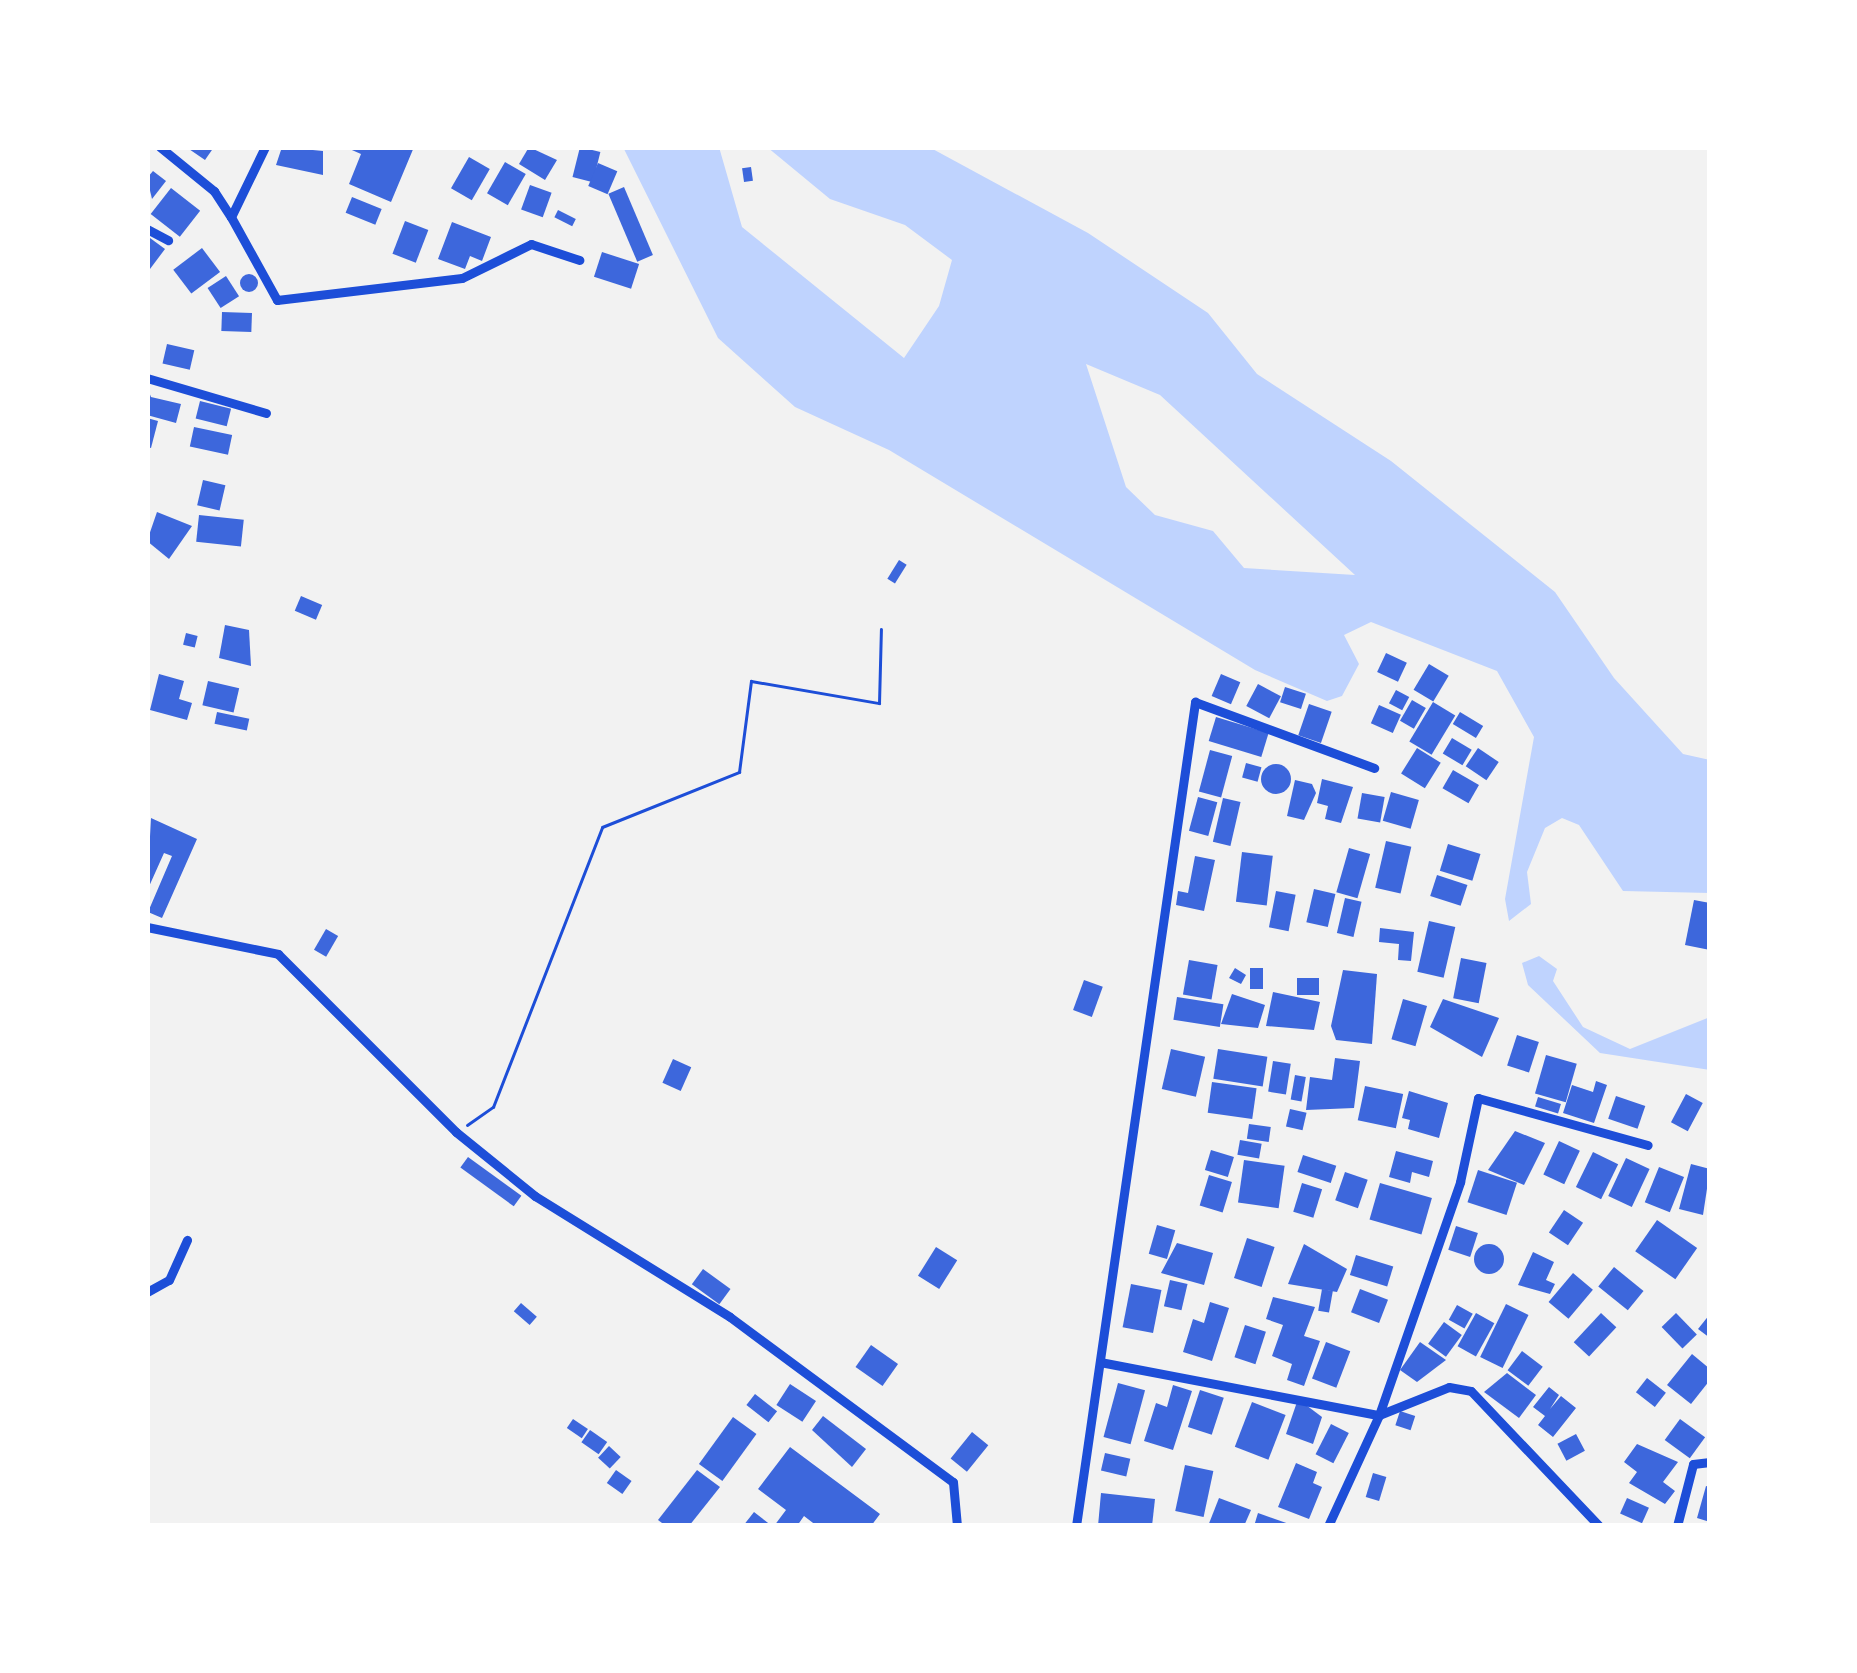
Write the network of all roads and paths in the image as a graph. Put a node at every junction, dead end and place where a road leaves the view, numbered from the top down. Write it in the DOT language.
graph roads {
  1 [pos="160,147"];
  2 [pos="265,147"];
  3 [pos="231,217"];
  4 [pos="147,229"];
  5 [pos="168,240"];
  6 [pos="579,260"];
  7 [pos="147,378"];
  8 [pos="266,413"];
  9 [pos="881,629"];
  10 [pos="1374,768"];
  11 [pos="147,927"];
  12 [pos="456,1132"];
  13 [pos="1648,1145"];
  14 [pos="187,1240"];
  15 [pos="147,1292"];
  16 [pos="1100,1362"];
  17 [pos="1379,1415"];
  18 [pos="1710,1462"];
  19 [pos="957,1526"];
  20 [pos="1076,1526"];
  21 [pos="1328,1526"];
  22 [pos="1599,1526"];
  23 [pos="1677,1526"];
  1 -- 3 [label="street"];
  2 -- 3 [label="street"];
  3 -- 6 [label="street"];
  4 -- 5 [label="street"];
  7 -- 8 [label="street"];
  9 -- 12 [label="path"];
  10 -- 16 [label="street"];
  11 -- 12 [label="street"];
  12 -- 19 [label="street"];
  13 -- 17 [label="street"];
  14 -- 15 [label="street"];
  16 -- 17 [label="street"];
  16 -- 20 [label="street"];
  17 -- 21 [label="street"];
  17 -- 22 [label="street"];
  18 -- 23 [label="street"];
}
